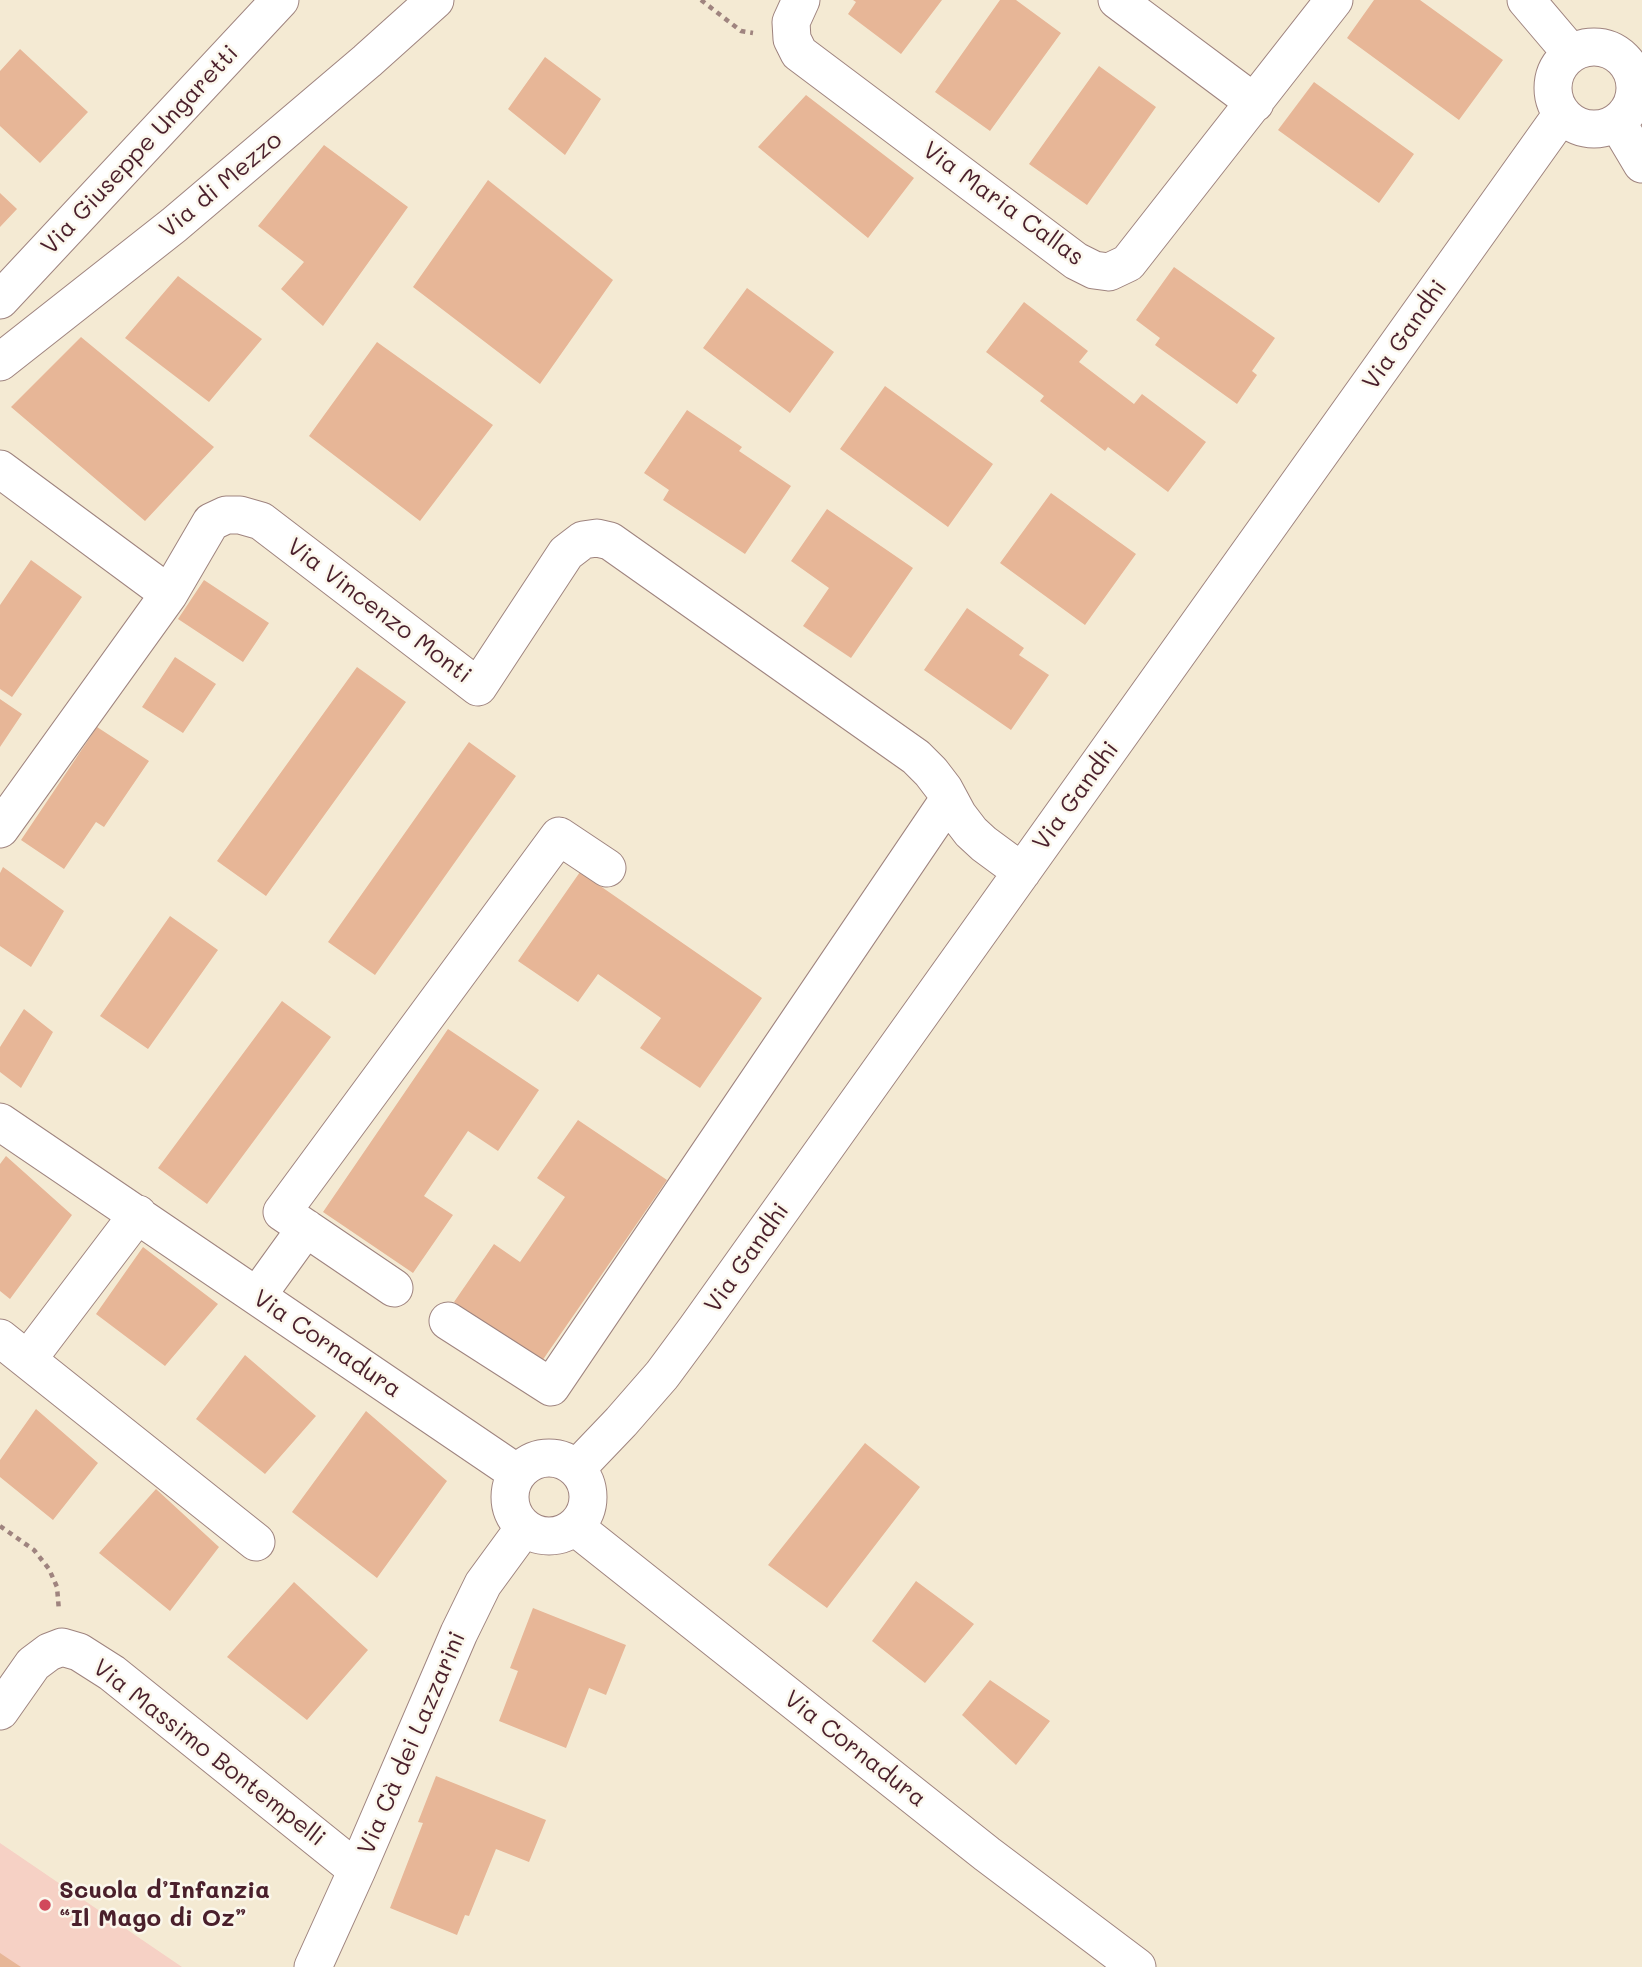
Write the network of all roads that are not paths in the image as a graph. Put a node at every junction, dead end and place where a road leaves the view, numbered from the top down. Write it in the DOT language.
graph roads {
  1 [pos="280,0"];
  2 [pos="435,0"];
  3 [pos="802,0"];
  4 [pos="1116,0"];
  5 [pos="1335,0"];
  6 [pos="1527,0"];
  7 [pos="1633,50"];
  8 [pos="1571,53"];
  9 [pos="1255,103"];
  10 [pos="1562,114"];
  11 [pos="1617,122"];
  12 [pos="1642,164"];
  13 [pos="0,300"];
  14 [pos="0,362"];
  15 [pos="0,469"];
  16 [pos="169,594"];
  17 [pos="949,799"];
  18 [pos="0,829"];
  19 [pos="607,868"];
  20 [pos="1022,872"];
  21 [pos="0,1122"];
  22 [pos="138,1214"];
  23 [pos="306,1228"];
  24 [pos="394,1288"];
  25 [pos="257,1296"];
  26 [pos="448,1321"];
  27 [pos="14,1348"];
  28 [pos="577,1468"];
  29 [pos="517,1473"];
  30 [pos="575,1527"];
  31 [pos="524,1528"];
  32 [pos="256,1542"];
  33 [pos="0,1711"];
  34 [pos="357,1870"];
  35 [pos="313,1967"];
  36 [pos="1137,1967"];
  1 -- 13 [label="street, Via Giuseppe Ungaretti"];
  2 -- 14 [label="street, Via di Mezzo"];
  3 -- 9 [label="street, Via Maria Callas"];
  4 -- 9 [label="street"];
  5 -- 9 [label="street, Via Maria Callas"];
  6 -- 8 [label="street"];
  7 -- 8 [label="street"];
  7 -- 11 [label="street"];
  8 -- 10 [label="street"];
  10 -- 11 [label="street"];
  10 -- 20 [label="street, Via Gandhi"];
  11 -- 12 [label="street"];
  15 -- 16 [label="street"];
  16 -- 17 [label="street, Via Vincenzo Monti"];
  16 -- 18 [label="street, Via Vincenzo Monti"];
  17 -- 20 [label="street, Via Vincenzo Monti"];
  17 -- 26 [label="street"];
  19 -- 23 [label="street"];
  20 -- 28 [label="street, Via Gandhi"];
  21 -- 22 [label="street, Via Cornadura"];
  22 -- 25 [label="street, Via Cornadura"];
  22 -- 27 [label="street"];
  23 -- 24 [label="street"];
  23 -- 25 [label="street"];
  25 -- 29 [label="street, Via Cornadura"];
  27 -- 32 [label="street"];
  28 -- 29 [label="street"];
  28 -- 30 [label="street"];
  29 -- 31 [label="street"];
  30 -- 31 [label="street"];
  30 -- 36 [label="street, Via Cornadura"];
  31 -- 34 [label="street, Via Cà dei Lazzarini"];
  33 -- 34 [label="street, Via Massimo Bontempelli"];
  34 -- 35 [label="street, Via Cà dei Lazzarini"];
}
